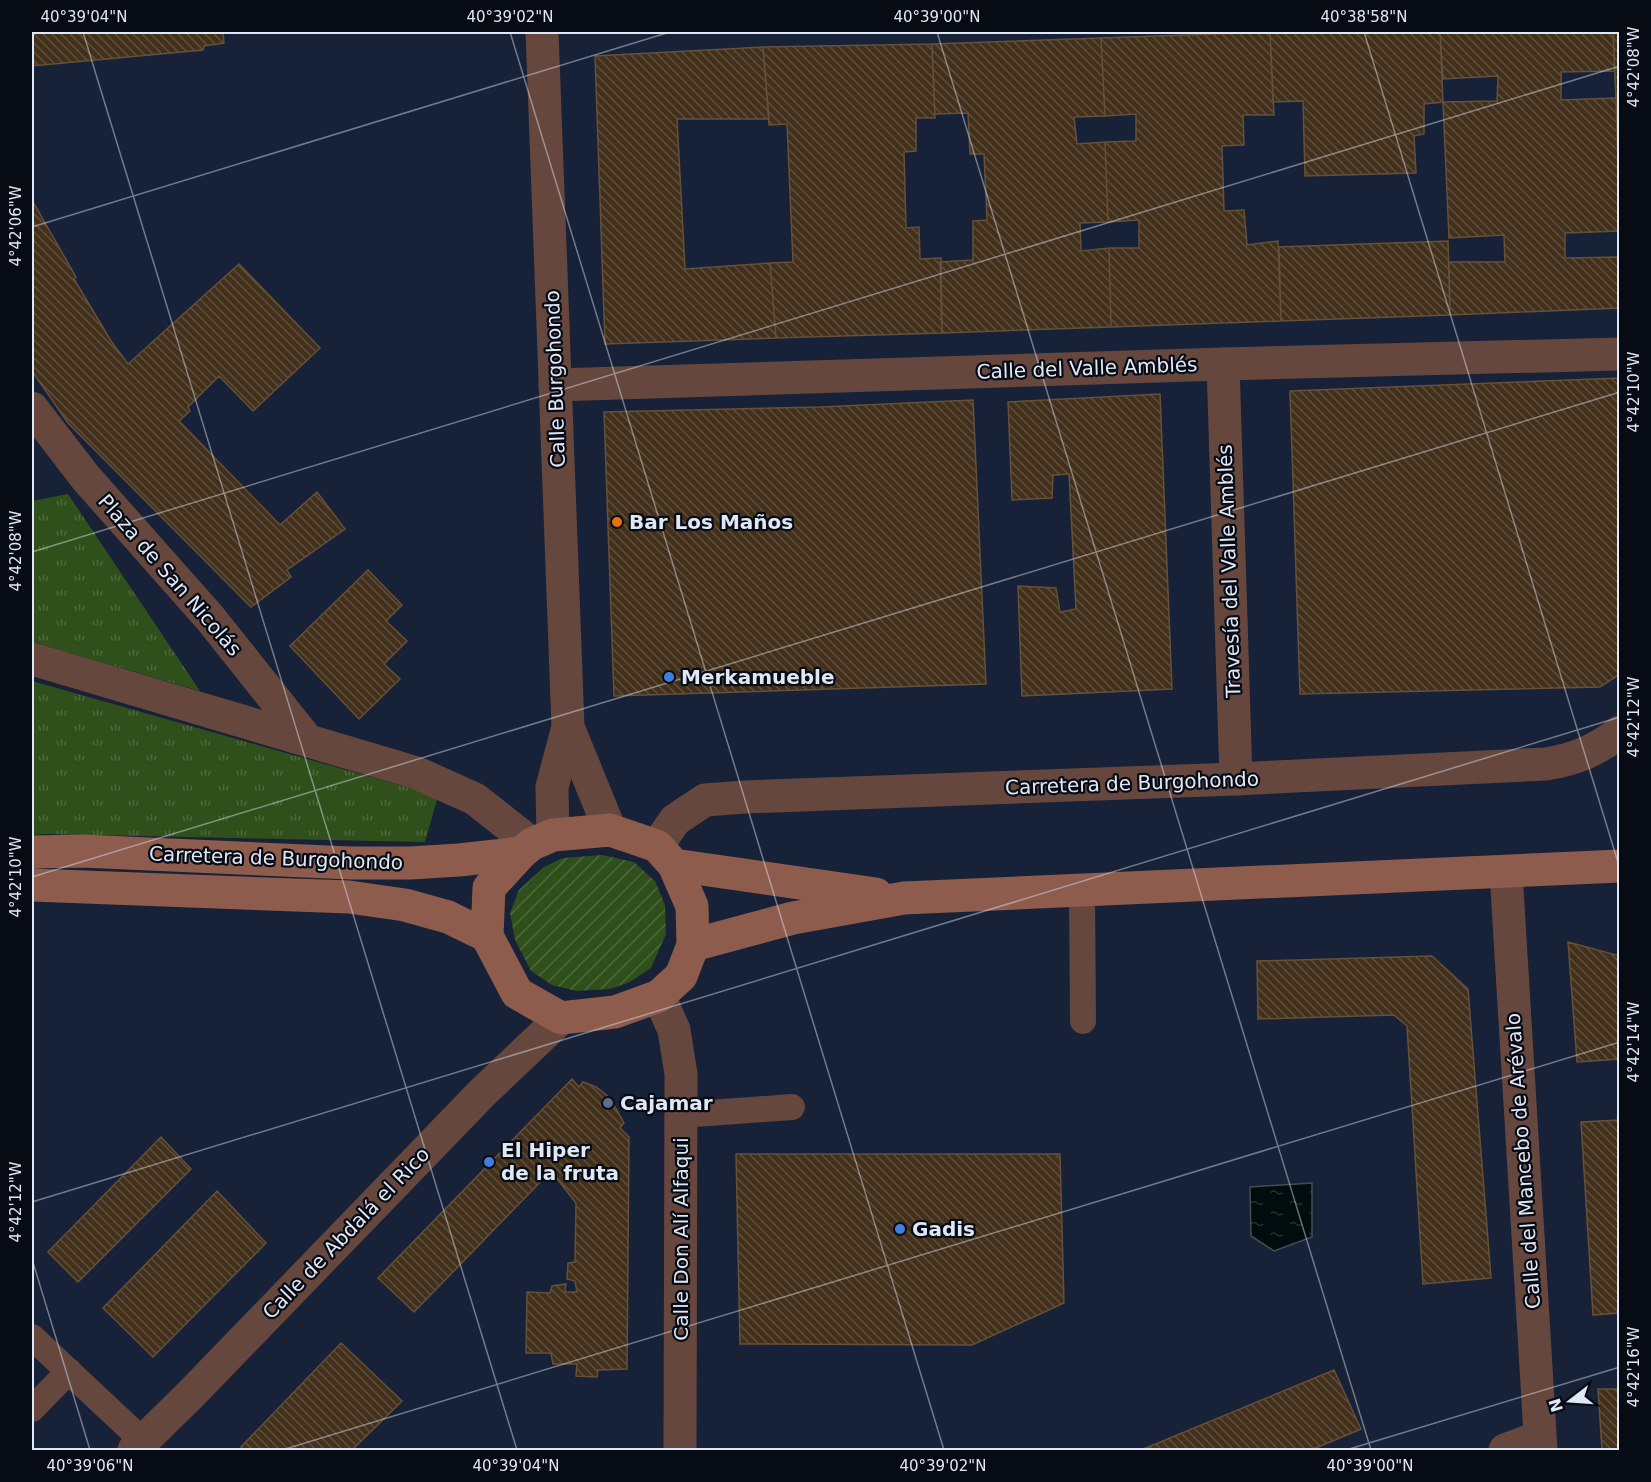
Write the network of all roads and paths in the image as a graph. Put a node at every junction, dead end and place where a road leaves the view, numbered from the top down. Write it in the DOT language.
graph roads {
  1 [pos="542,32"];
  2 [pos="1620,354"];
  3 [pos="1223,364"];
  4 [pos="555,385"];
  5 [pos="32,408"];
  6 [pos="32,659"];
  7 [pos="568,727"];
  8 [pos="1620,732"];
  9 [pos="308,741"];
  10 [pos="1236,779"];
  11 [pos="610,830"];
  12 [pos="535,844"];
  13 [pos="32,852"];
  14 [pos="666,856"];
  15 [pos="1620,866"];
  16 [pos="1506,872"];
  17 [pos="32,885"];
  18 [pos="1082,891"];
  19 [pos="904,898"];
  20 [pos="487,936"];
  21 [pos="693,945"];
  22 [pos="658,996"];
  23 [pos="561,1018"];
  24 [pos="1083,1021"];
  25 [pos="792,1107"];
  26 [pos="681,1114"];
  27 [pos="32,1337"];
  28 [pos="69,1371"];
  29 [pos="32,1409"];
  30 [pos="1541,1444"];
  31 [pos="139,1446"];
  32 [pos="680,1450"];
  33 [pos="1505,1450"];
  1 -- 4 [label="street, Calle Burgohondo"];
  2 -- 3 [label="street, Calle del Valle Amblés"];
  3 -- 4 [label="street, Calle del Valle Amblés"];
  3 -- 10 [label="street, Travesía del Valle Amblés"];
  4 -- 7 [label="street, Calle Burgohondo"];
  5 -- 9 [label="street, Plaza de San Nicolás"];
  6 -- 9 [label="street"];
  7 -- 11 [label="street, Calle Burgohondo"];
  7 -- 12 [label="street, Calle Burgohondo"];
  8 -- 10 [label="street, Carretera de Burgohondo"];
  9 -- 12 [label="street"];
  10 -- 14 [label="street, Carretera de Burgohondo"];
  11 -- 12 [label="main road"];
  11 -- 14 [label="main road"];
  12 -- 13 [label="main road, Carretera de Burgohondo"];
  12 -- 20 [label="main road"];
  14 -- 19 [label="main road"];
  14 -- 21 [label="main road"];
  15 -- 16 [label="main road"];
  16 -- 18 [label="main road"];
  16 -- 30 [label="street, Calle del Mancebo de Arévalo"];
  17 -- 20 [label="main road, Carretera de Burgohondo"];
  18 -- 19 [label="main road"];
  18 -- 24 [label="lane"];
  19 -- 21 [label="main road"];
  20 -- 23 [label="main road"];
  21 -- 22 [label="main road"];
  22 -- 23 [label="main road"];
  22 -- 26 [label="street, Calle Don Alí Alfaqui"];
  23 -- 31 [label="street, Calle de Abdalá el Rico"];
  25 -- 26 [label="lane"];
  26 -- 32 [label="street, Calle Don Alí Alfaqui"];
  27 -- 28 [label="lane"];
  28 -- 29 [label="lane"];
  28 -- 31 [label="lane"];
  30 -- 33 [label="street"];
}
